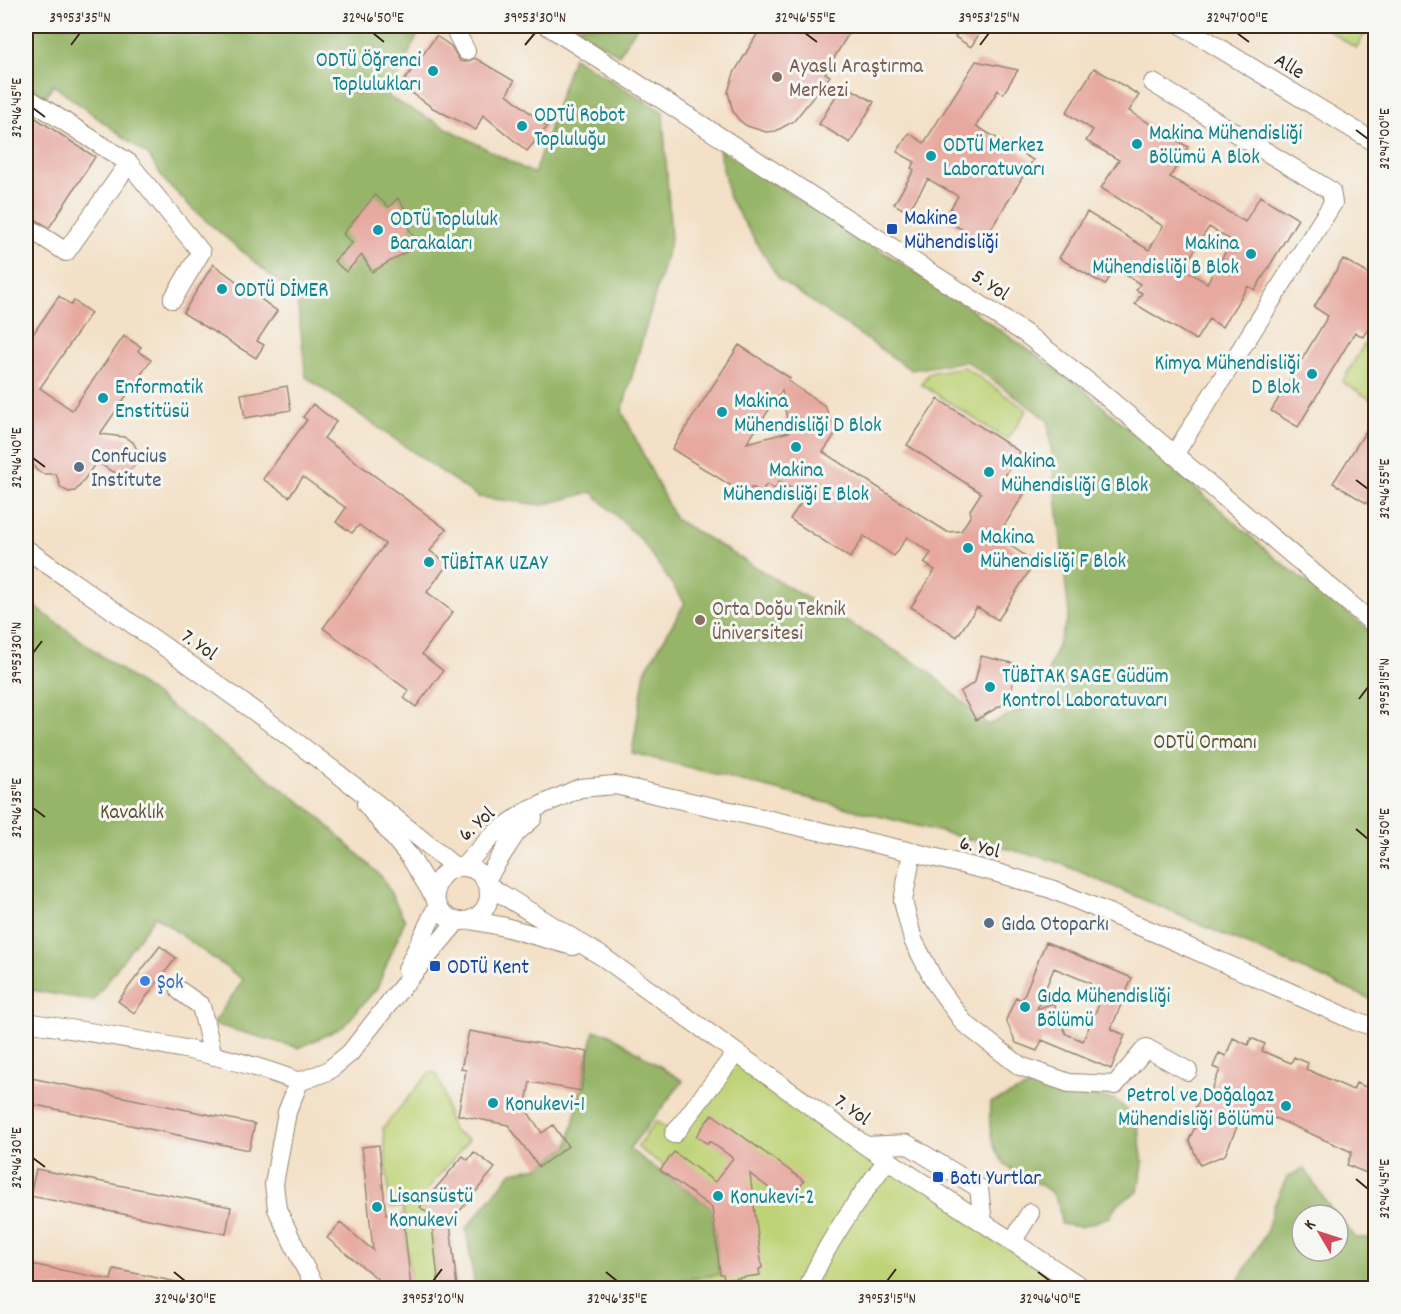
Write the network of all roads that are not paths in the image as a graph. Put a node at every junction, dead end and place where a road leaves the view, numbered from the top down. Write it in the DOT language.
graph roads {
  1 [pos="453,26"];
  2 [pos="548,26"];
  3 [pos="1183,26"];
  4 [pos="466,51"];
  5 [pos="1153,83"];
  6 [pos="26,98"];
  7 [pos="1376,142"];
  8 [pos="129,163"];
  9 [pos="26,226"];
  10 [pos="173,299"];
  11 [pos="1174,455"];
  12 [pos="26,549"];
  13 [pos="1376,626"];
  14 [pos="346,779"];
  15 [pos="554,799"];
  16 [pos="912,852"];
  17 [pos="459,867"];
  18 [pos="486,883"];
  19 [pos="436,902"];
  20 [pos="463,921"];
  21 [pos="603,957"];
  22 [pos="180,991"];
  23 [pos="393,998"];
  24 [pos="26,1022"];
  25 [pos="1376,1027"];
  26 [pos="736,1053"];
  27 [pos="213,1056"];
  28 [pos="1188,1071"];
  29 [pos="298,1082"];
  30 [pos="674,1134"];
  31 [pos="866,1146"];
  32 [pos="887,1160"];
  33 [pos="1030,1213"];
  34 [pos="983,1223"];
  35 [pos="1012,1242"];
  36 [pos="316,1288"];
  37 [pos="808,1288"];
  38 [pos="1083,1288"];
  1 -- 4 [label="street"];
  2 -- 11 [label="street, 5. Yol"];
  3 -- 7 [label="street, Alle"];
  5 -- 11 [label="street"];
  6 -- 8 [label="street"];
  8 -- 9 [label="street"];
  8 -- 10 [label="street"];
  11 -- 13 [label="street, 5. Yol"];
  12 -- 14 [label="street, 7. Yol"];
  14 -- 17 [label="street, 7. Yol"];
  14 -- 19 [label="street, 7. Yol"];
  15 -- 16 [label="street, 6. Yol"];
  15 -- 17 [label="street, 6. Yol"];
  15 -- 18 [label="street, 6. Yol"];
  16 -- 25 [label="street, 6. Yol"];
  16 -- 28 [label="street"];
  17 -- 18 [label="street, 7. Yol"];
  17 -- 19 [label="street"];
  18 -- 20 [label="street"];
  18 -- 21 [label="street, 7. Yol"];
  19 -- 20 [label="street, 7. Yol"];
  19 -- 23 [label="street"];
  20 -- 21 [label="street, 7. Yol"];
  20 -- 23 [label="street"];
  21 -- 26 [label="street, 7. Yol"];
  22 -- 27 [label="street"];
  23 -- 29 [label="street"];
  24 -- 27 [label="street"];
  26 -- 30 [label="street"];
  26 -- 31 [label="street, 7. Yol"];
  27 -- 29 [label="street"];
  29 -- 36 [label="street"];
  31 -- 32 [label="street, 7. Yol"];
  31 -- 34 [label="street"];
  32 -- 34 [label="street, 7. Yol"];
  32 -- 37 [label="street"];
  33 -- 35 [label="street"];
  34 -- 35 [label="street, 7. Yol"];
  35 -- 38 [label="street, 7. Yol"];
}
